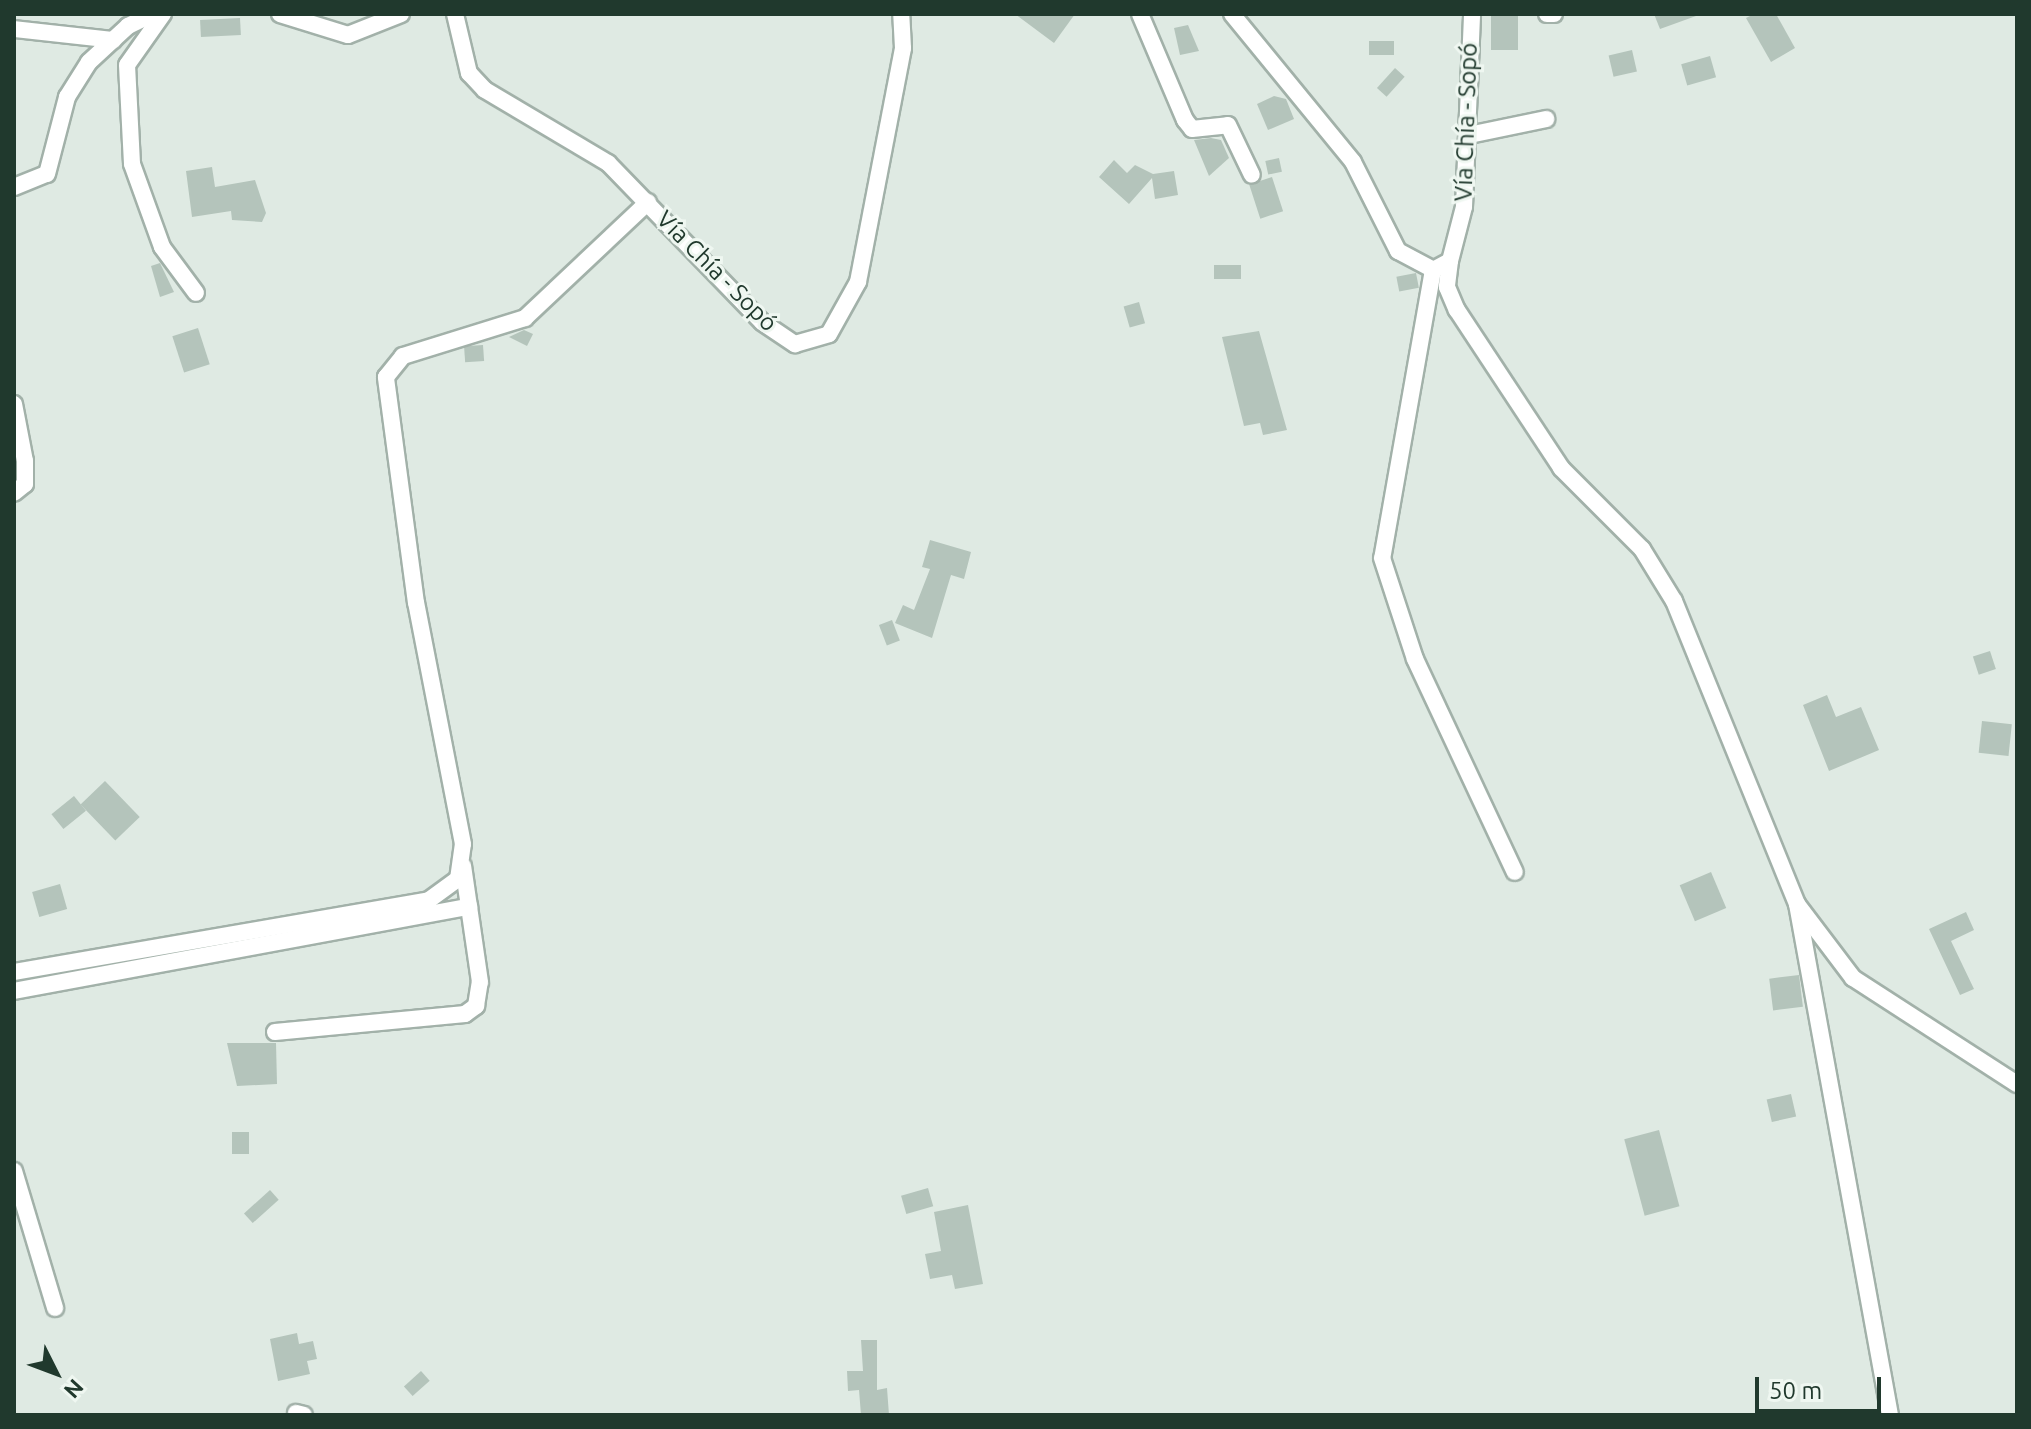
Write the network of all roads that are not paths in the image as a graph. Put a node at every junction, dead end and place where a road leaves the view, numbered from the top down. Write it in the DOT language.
graph roads {
  1 [pos="153,14"];
  2 [pos="163,14"];
  3 [pos="280,14"];
  4 [pos="401,14"];
  5 [pos="455,14"];
  6 [pos="901,14"];
  7 [pos="1140,14"];
  8 [pos="1232,14"];
  9 [pos="1472,14"];
  10 [pos="1547,14"];
  11 [pos="1554,14"];
  12 [pos="1245,22"];
  13 [pos="14,29"];
  14 [pos="113,40"];
  15 [pos="1546,119"];
  16 [pos="1469,135"];
  17 [pos="1252,175"];
  18 [pos="14,187"];
  19 [pos="648,202"];
  20 [pos="1450,261"];
  21 [pos="1433,270"];
  22 [pos="196,293"];
  23 [pos="14,404"];
  24 [pos="14,493"];
  25 [pos="463,865"];
  26 [pos="1515,872"];
  27 [pos="1797,904"];
  28 [pos="469,907"];
  29 [pos="14,972"];
  30 [pos="14,991"];
  31 [pos="275,1032"];
  32 [pos="2017,1084"];
  33 [pos="14,1171"];
  34 [pos="55,1308"];
  35 [pos="1882,1381"];
  36 [pos="1877,1415"];
  37 [pos="1890,1415"];
  1 -- 14 [label="street"];
  2 -- 22 [label="street"];
  3 -- 4 [label="street"];
  5 -- 19 [label="street, Vía Chía - Sopó"];
  6 -- 19 [label="street, Vía Chía - Sopó"];
  7 -- 17 [label="street"];
  8 -- 12 [label="street"];
  9 -- 16 [label="street, Vía Chía - Sopó"];
  10 -- 11 [label="street"];
  12 -- 21 [label="street"];
  13 -- 14 [label="street"];
  14 -- 18 [label="street"];
  15 -- 16 [label="street"];
  16 -- 20 [label="street, Vía Chía - Sopó"];
  19 -- 25 [label="street"];
  20 -- 21 [label="street"];
  20 -- 27 [label="street, Vía Chía - Sopó"];
  21 -- 26 [label="street"];
  23 -- 24 [label="street"];
  25 -- 28 [label="street"];
  25 -- 29 [label="street"];
  27 -- 32 [label="street"];
  27 -- 35 [label="street"];
  28 -- 30 [label="street"];
  28 -- 31 [label="street"];
  33 -- 34 [label="street"];
  35 -- 36 [label="street"];
  35 -- 37 [label="street"];
}
